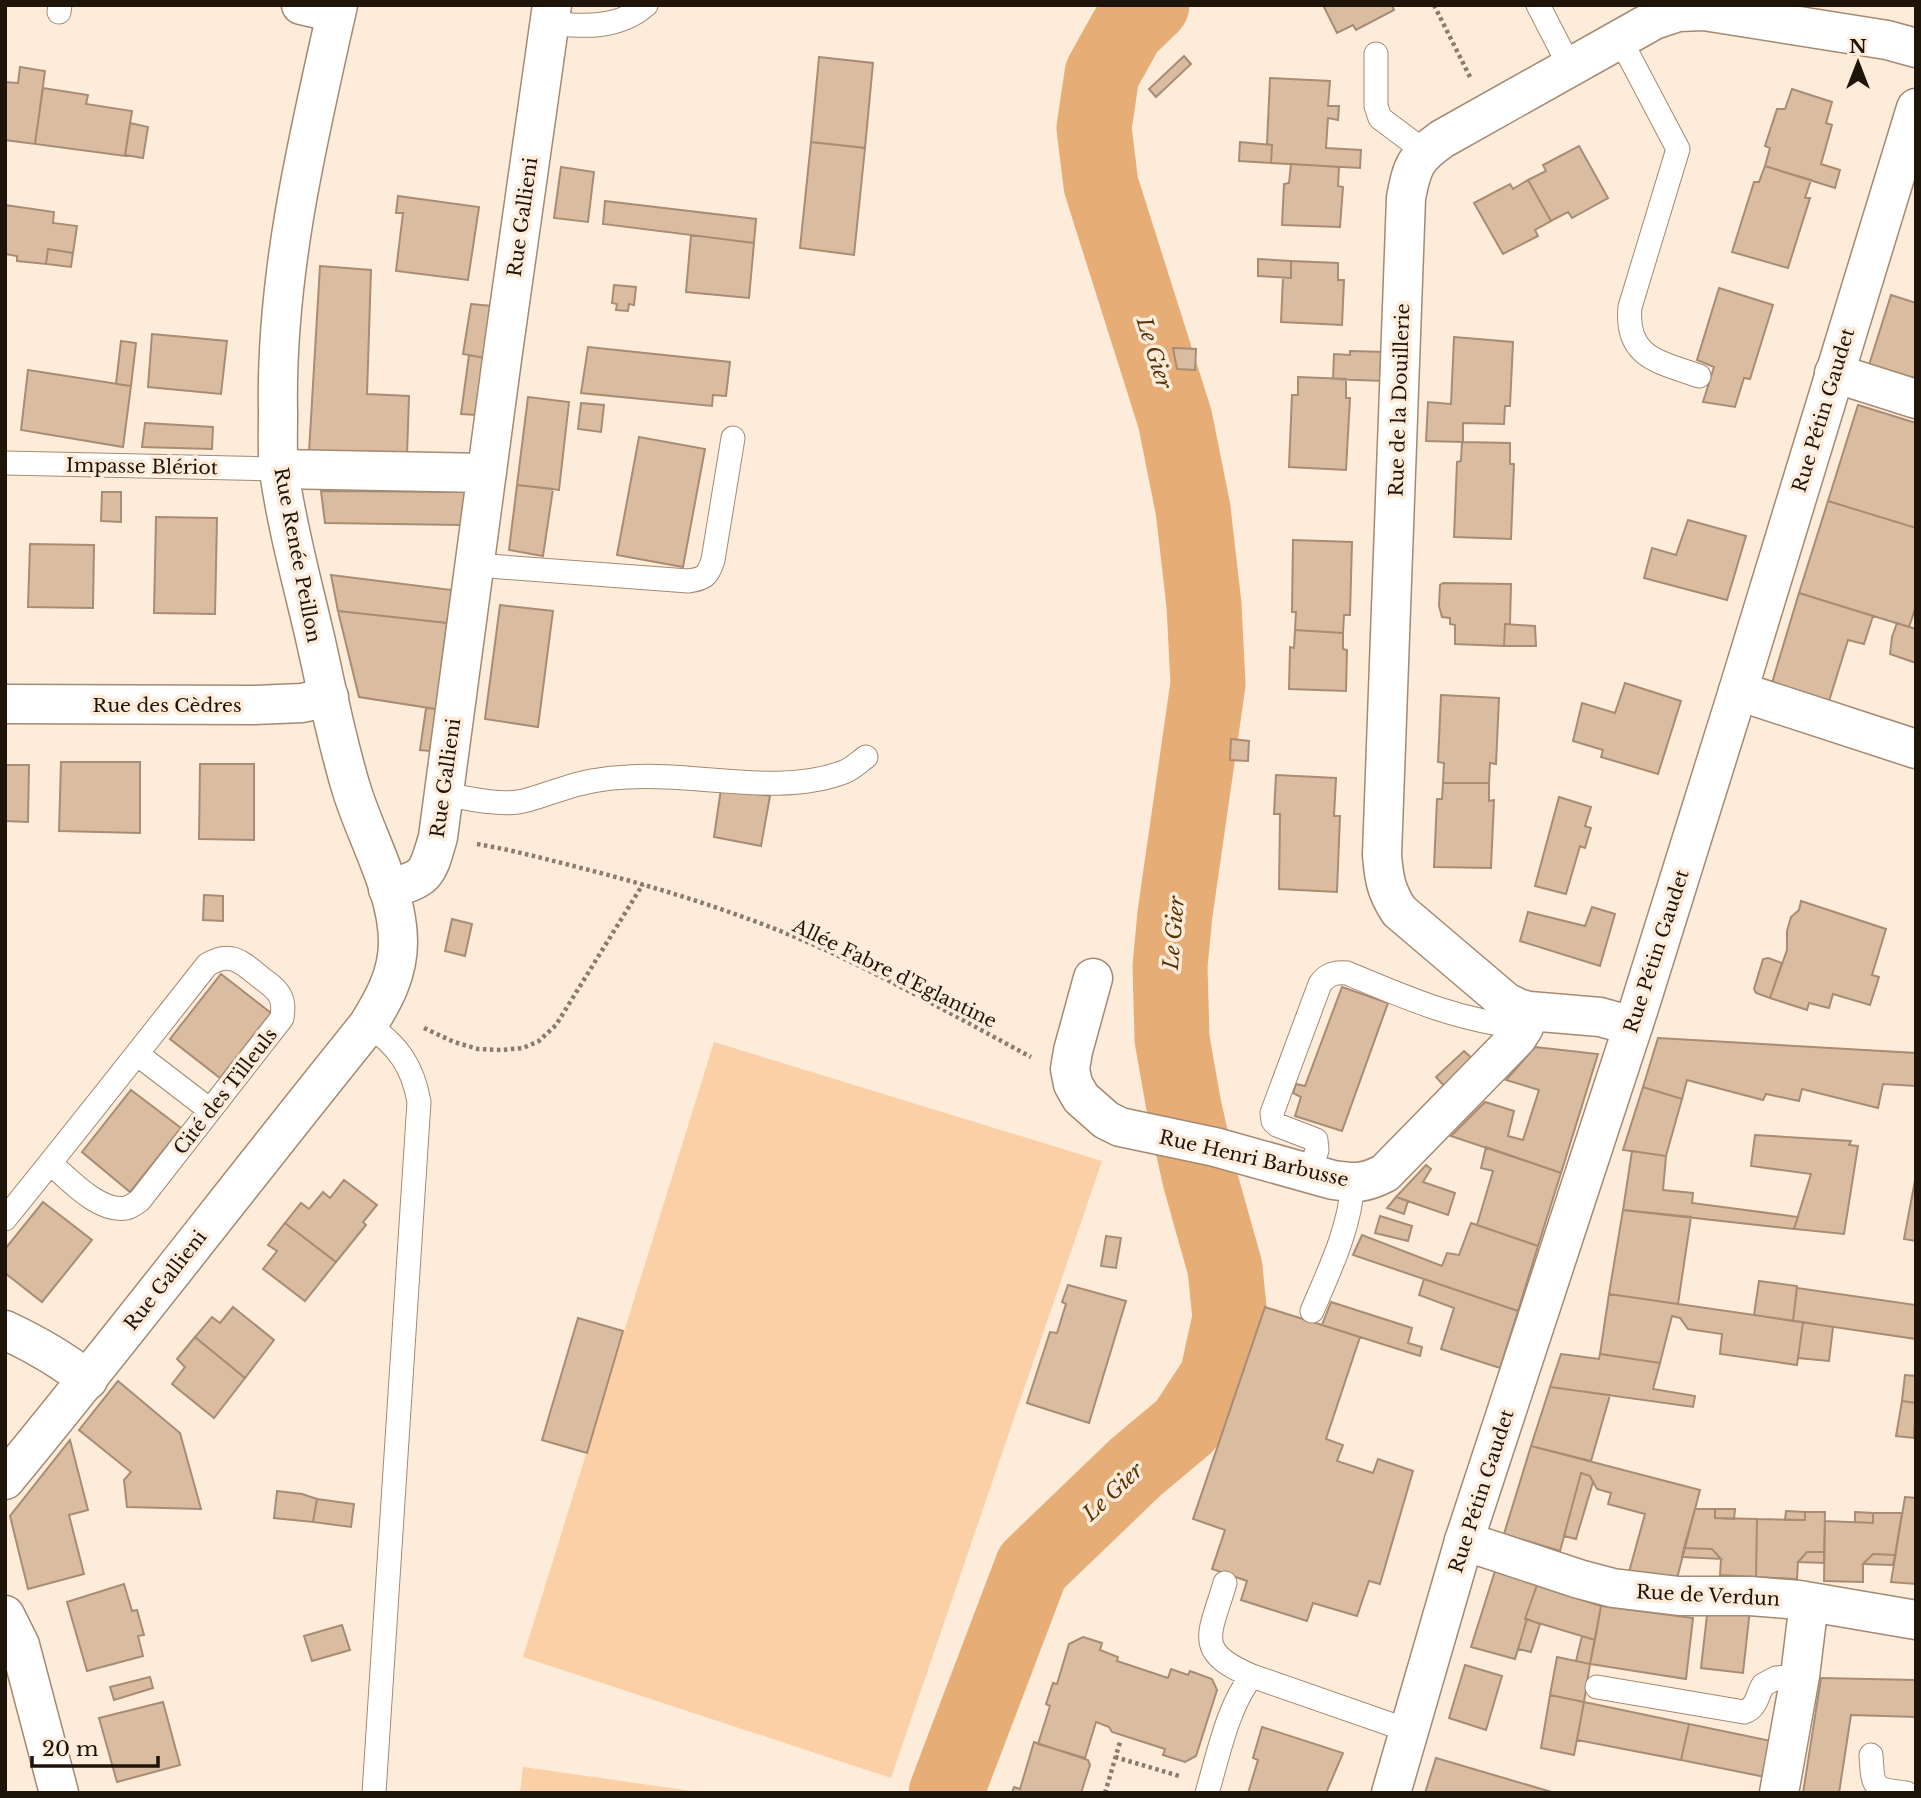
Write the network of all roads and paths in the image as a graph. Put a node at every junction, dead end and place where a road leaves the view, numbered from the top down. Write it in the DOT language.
graph roads {
  1 [pos="646,5"];
  2 [pos="1434,5"];
  3 [pos="1538,5"];
  4 [pos="325,8"];
  5 [pos="551,14"];
  6 [pos="1620,39"];
  7 [pos="1916,48"];
  8 [pos="1376,54"];
  9 [pos="1570,67"];
  10 [pos="1916,108"];
  11 [pos="1488,113"];
  12 [pos="1424,151"];
  13 [pos="1834,373"];
  14 [pos="1699,376"];
  15 [pos="1916,399"];
  16 [pos="733,438"];
  17 [pos="5,463"];
  18 [pos="279,469"];
  19 [pos="487,473"];
  20 [pos="475,565"];
  21 [pos="1738,691"];
  22 [pos="328,697"];
  23 [pos="5,704"];
  24 [pos="1916,749"];
  25 [pos="866,757"];
  26 [pos="444,794"];
  27 [pos="467,842"];
  28 [pos="643,884"];
  29 [pos="388,889"];
  30 [pos="1093,978"];
  31 [pos="374,1014"];
  32 [pos="1526,1019"];
  33 [pos="1633,1026"];
  34 [pos="136,1054"];
  35 [pos="1073,1084"];
  36 [pos="210,1110"];
  37 [pos="50,1163"];
  38 [pos="1310,1173"];
  39 [pos="1353,1182"];
  40 [pos="5,1219"];
  41 [pos="1312,1311"];
  42 [pos="5,1330"];
  43 [pos="88,1380"];
  44 [pos="5,1480"];
  45 [pos="1464,1541"];
  46 [pos="1225,1583"];
  47 [pos="1809,1602"];
  48 [pos="5,1615"];
  49 [pos="1916,1620"];
  50 [pos="1800,1675"];
  51 [pos="1252,1676"];
  52 [pos="1597,1687"];
  53 [pos="1410,1731"];
  54 [pos="1120,1742"];
  55 [pos="1871,1755"];
  56 [pos="1115,1757"];
  57 [pos="1208,1789"];
  58 [pos="59,1793"];
  59 [pos="374,1793"];
  60 [pos="1105,1793"];
  61 [pos="1391,1793"];
  62 [pos="1779,1793"];
  63 [pos="1906,1793"];
  1 -- 5 [label="lane"];
  2 -- 11 [label="path"];
  3 -- 9 [label="lane"];
  4 -- 18 [label="street, Rue Renée Peillon"];
  5 -- 19 [label="street, Rue Gallieni"];
  6 -- 7 [label="street"];
  6 -- 9 [label="street"];
  6 -- 14 [label="lane"];
  8 -- 12 [label="lane"];
  9 -- 11 [label="street"];
  10 -- 13 [label="street, Rue Pétin Gaudet"];
  11 -- 12 [label="street"];
  12 -- 32 [label="street, Rue de la Douillerie"];
  13 -- 15 [label="street"];
  13 -- 21 [label="street, Rue Pétin Gaudet"];
  16 -- 20 [label="lane"];
  17 -- 18 [label="lane, Impasse Blériot"];
  18 -- 19 [label="street"];
  18 -- 22 [label="street, Rue Renée Peillon"];
  19 -- 20 [label="street, Rue Gallieni"];
  20 -- 26 [label="street, Rue Gallieni"];
  21 -- 24 [label="street"];
  21 -- 33 [label="street, Rue Pétin Gaudet"];
  22 -- 23 [label="street, Rue des Cèdres"];
  22 -- 29 [label="street, Rue Renée Peillon"];
  25 -- 26 [label="lane"];
  26 -- 29 [label="street, Rue Gallieni"];
  27 -- 28 [label="path, Allée Fabre d'Eglantine"];
  28 -- 31 [label="path"];
  28 -- 35 [label="path, Allée Fabre d'Eglantine"];
  29 -- 31 [label="street, Rue Gallieni"];
  30 -- 35 [label="street"];
  31 -- 43 [label="street, Rue Gallieni"];
  31 -- 59 [label="lane"];
  32 -- 33 [label="street, Rue de la Douillerie"];
  32 -- 38 [label="lane"];
  32 -- 39 [label="street, Rue Henri Barbusse"];
  33 -- 45 [label="street, Rue Pétin Gaudet"];
  34 -- 36 [label="lane"];
  34 -- 36 [label="lane, Cité des Tilleuls"];
  34 -- 37 [label="lane, Cité des Tilleuls"];
  35 -- 38 [label="street, Rue Henri Barbusse"];
  36 -- 37 [label="lane, Cité des Tilleuls"];
  37 -- 40 [label="lane, Cité des Tilleuls"];
  38 -- 39 [label="street, Rue Henri Barbusse"];
  39 -- 41 [label="lane"];
  42 -- 43 [label="street"];
  43 -- 44 [label="street, Rue Gallieni"];
  45 -- 47 [label="street, Rue de Verdun"];
  45 -- 53 [label="street, Rue Pétin Gaudet"];
  46 -- 51 [label="lane"];
  47 -- 49 [label="street, Rue de Verdun"];
  47 -- 50 [label="street"];
  48 -- 58 [label="street"];
  50 -- 52 [label="lane"];
  50 -- 62 [label="street"];
  51 -- 53 [label="lane"];
  51 -- 57 [label="lane"];
  53 -- 61 [label="street, Rue Pétin Gaudet"];
  54 -- 56 [label="path"];
  55 -- 63 [label="lane"];
  56 -- 57 [label="path"];
  56 -- 60 [label="path"];
}
